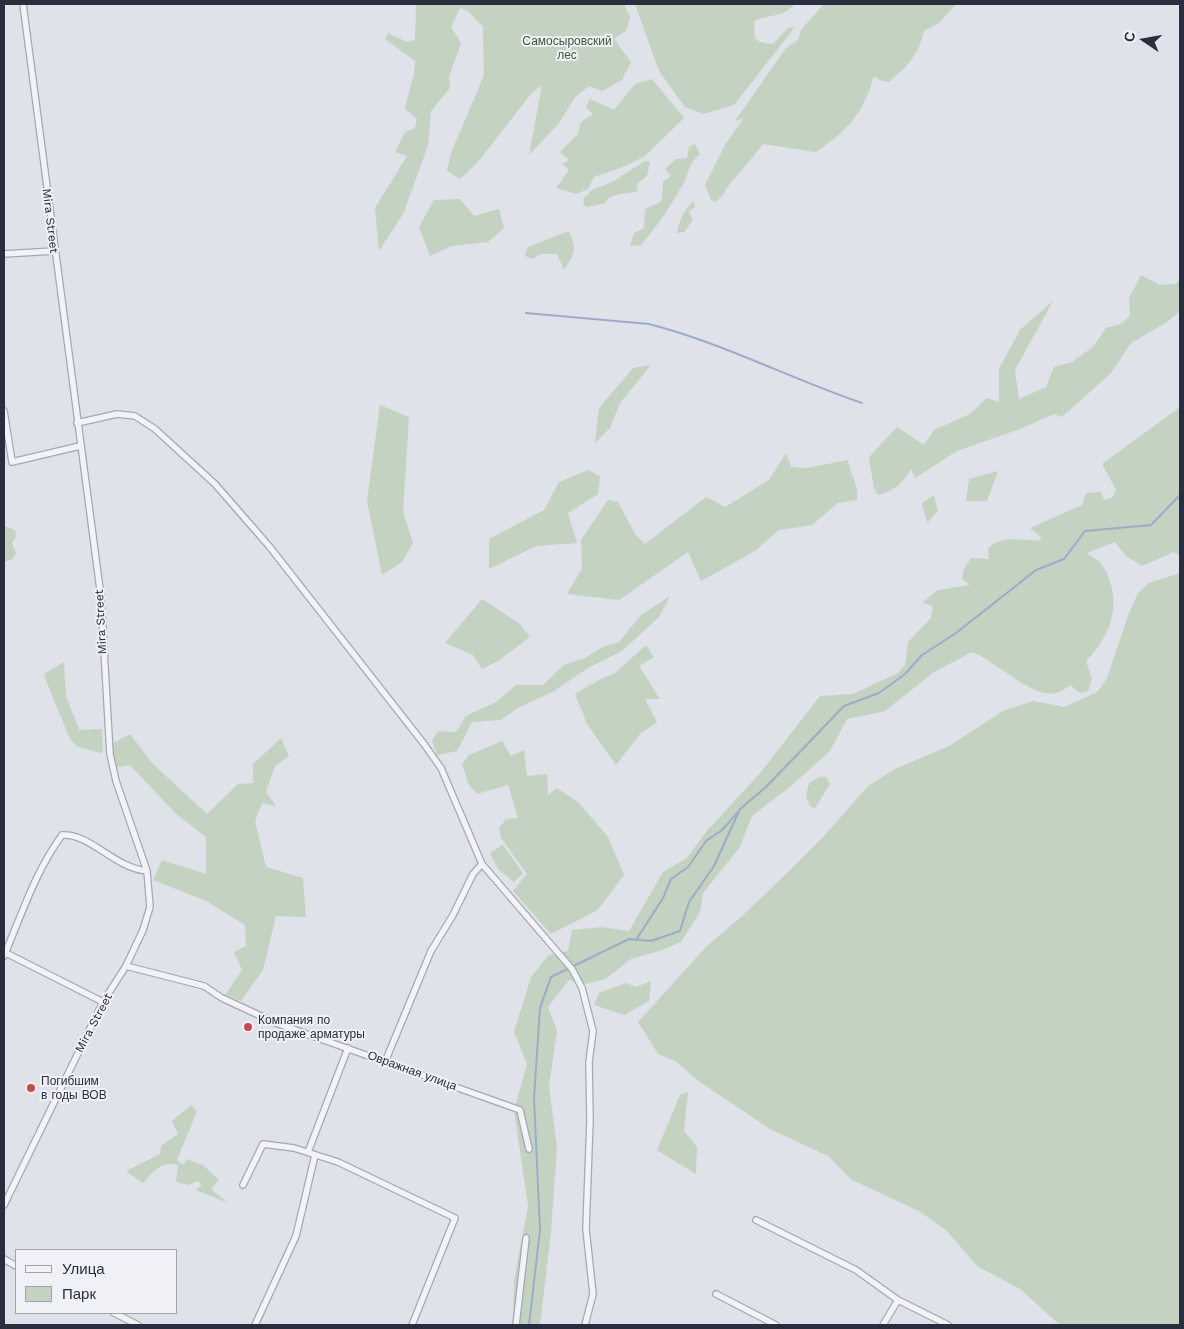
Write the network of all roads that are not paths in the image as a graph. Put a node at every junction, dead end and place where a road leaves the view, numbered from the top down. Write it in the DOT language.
graph roads {
  1 [pos="23,4"];
  2 [pos="54,251"];
  3 [pos="4,254"];
  4 [pos="4,411"];
  5 [pos="77,423"];
  6 [pos="80,446"];
  7 [pos="482,864"];
  8 [pos="147,871"];
  9 [pos="4,953"];
  10 [pos="126,966"];
  11 [pos="103,1002"];
  12 [pos="348,1048"];
  13 [pos="385,1062"];
  14 [pos="529,1149"];
  15 [pos="308,1152"];
  16 [pos="315,1155"];
  17 [pos="243,1185"];
  18 [pos="4,1205"];
  19 [pos="756,1220"];
  20 [pos="526,1238"];
  21 [pos="4,1259"];
  22 [pos="15,1265"];
  23 [pos="716,1294"];
  24 [pos="898,1300"];
  25 [pos="116,1314"];
  26 [pos="138,1325"];
  27 [pos="256,1325"];
  28 [pos="412,1325"];
  29 [pos="516,1325"];
  30 [pos="585,1325"];
  31 [pos="776,1325"];
  32 [pos="883,1325"];
  33 [pos="948,1325"];
  1 -- 2 [label="street, Mira Street"];
  2 -- 3 [label="street"];
  2 -- 5 [label="street, Mira Street"];
  4 -- 6 [label="street"];
  5 -- 6 [label="street, Mira Street"];
  5 -- 7 [label="street"];
  6 -- 8 [label="street, Mira Street"];
  7 -- 13 [label="street"];
  7 -- 30 [label="street"];
  8 -- 9 [label="street"];
  8 -- 10 [label="street, Mira Street"];
  9 -- 11 [label="street"];
  10 -- 11 [label="street, Mira Street"];
  10 -- 12 [label="street, Овражная улица"];
  11 -- 18 [label="street, Mira Street"];
  12 -- 13 [label="street, Овражная улица"];
  12 -- 15 [label="street"];
  13 -- 14 [label="street, Овражная улица"];
  15 -- 16 [label="street"];
  15 -- 17 [label="street"];
  16 -- 27 [label="street"];
  16 -- 28 [label="street"];
  19 -- 24 [label="street"];
  20 -- 29 [label="street"];
  21 -- 22 [label="street"];
  23 -- 31 [label="street"];
  24 -- 32 [label="street"];
  24 -- 33 [label="street"];
  25 -- 26 [label="street"];
}
